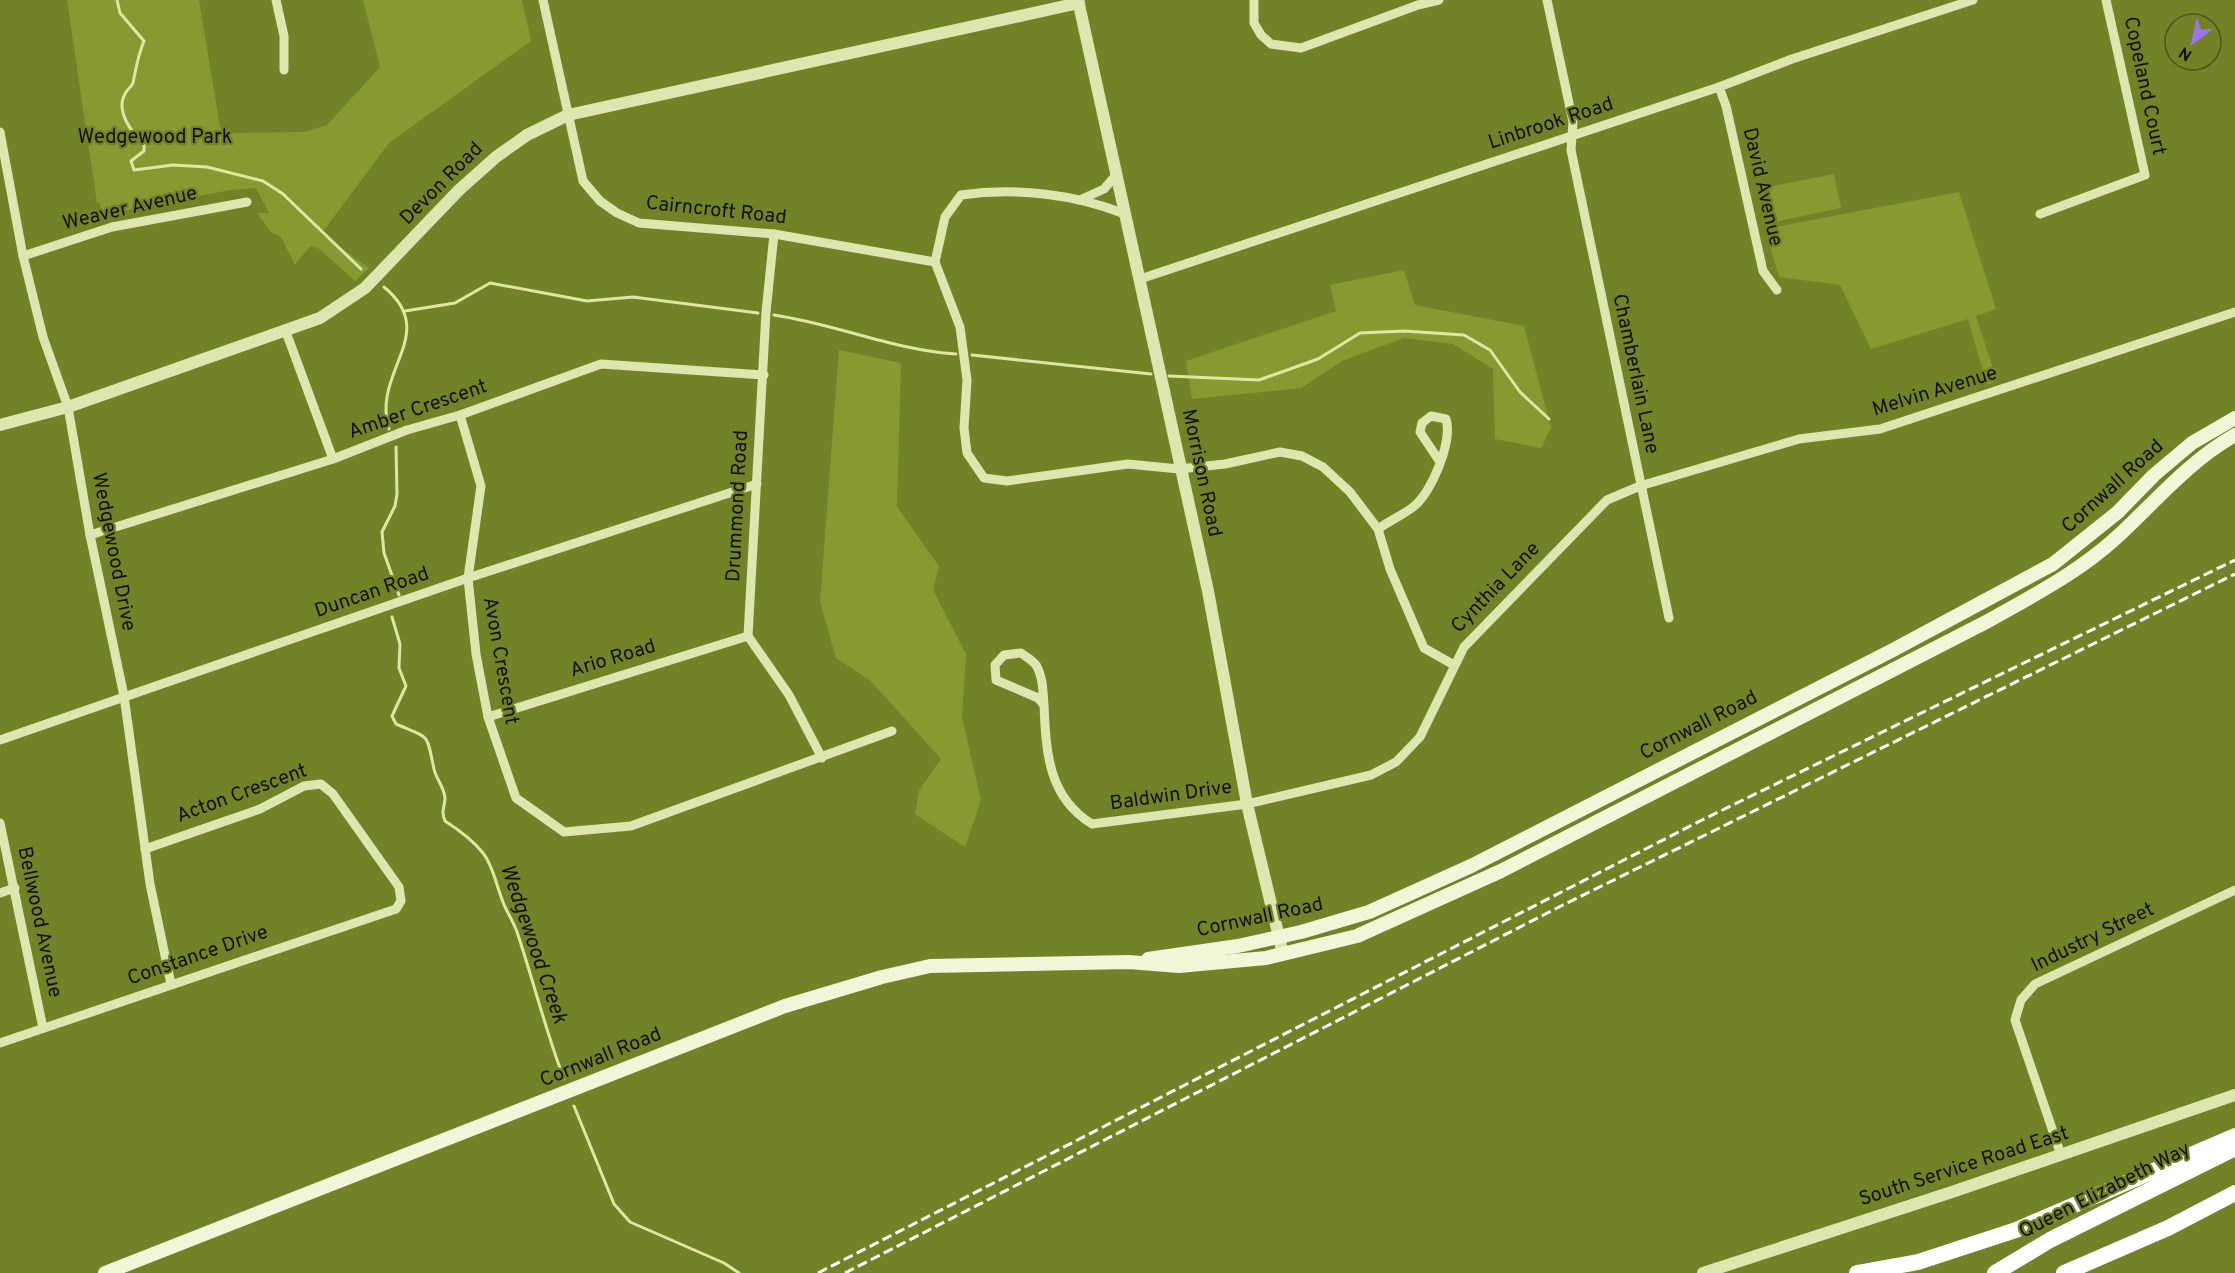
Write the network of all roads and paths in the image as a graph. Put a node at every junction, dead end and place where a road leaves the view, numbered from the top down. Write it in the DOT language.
graph roads {
  1 [pos="276,0"];
  2 [pos="543,0"];
  3 [pos="1254,0"];
  4 [pos="1439,0"];
  5 [pos="1546,0"];
  6 [pos="1972,0"];
  7 [pos="2106,0"];
  8 [pos="1079,2"];
  9 [pos="285,70"];
  10 [pos="1719,87"];
  11 [pos="568,115"];
  12 [pos="0,132"];
  13 [pos="1571,137"];
  14 [pos="1116,175"];
  15 [pos="1082,199"];
  16 [pos="247,202"];
  17 [pos="1125,214"];
  18 [pos="2040,214"];
  19 [pos="774,234"];
  20 [pos="22,256"];
  21 [pos="935,262"];
  22 [pos="1140,279"];
  23 [pos="1777,290"];
  24 [pos="2235,312"];
  25 [pos="286,332"];
  26 [pos="764,375"];
  27 [pos="68,407"];
  28 [pos="460,415"];
  29 [pos="2235,418"];
  30 [pos="0,425"];
  31 [pos="2235,435"];
  32 [pos="333,459"];
  33 [pos="1440,462"];
  34 [pos="1179,469"];
  35 [pos="757,484"];
  36 [pos="1640,486"];
  37 [pos="1378,528"];
  38 [pos="90,535"];
  39 [pos="468,578"];
  40 [pos="1669,618"];
  41 [pos="748,636"];
  42 [pos="1454,665"];
  43 [pos="124,696"];
  44 [pos="1044,705"];
  45 [pos="488,717"];
  46 [pos="892,731"];
  47 [pos="0,740"];
  48 [pos="822,758"];
  49 [pos="1247,804"];
  50 [pos="0,823"];
  51 [pos="145,849"];
  52 [pos="15,888"];
  53 [pos="2235,890"];
  54 [pos="0,893"];
  55 [pos="401,897"];
  56 [pos="1278,938"];
  57 [pos="1283,954"];
  58 [pos="1129,962"];
  59 [pos="171,984"];
  60 [pos="43,1028"];
  61 [pos="0,1043"];
  62 [pos="2235,1095"];
  63 [pos="2235,1136"];
  64 [pos="2235,1148"];
  65 [pos="2061,1155"];
  66 [pos="2235,1193"];
  67 [pos="2168,1228"];
  68 [pos="105,1273"];
  69 [pos="1703,1273"];
  70 [pos="1857,1273"];
  71 [pos="1995,1273"];
  72 [pos="2064,1273"];
  73 [pos="2093,1273"];
  1 -- 9 [label="street"];
  2 -- 11 [label="street, Cairncroft Road"];
  3 -- 4 [label="street"];
  5 -- 13 [label="street, Chamberlain Lane"];
  6 -- 10 [label="street, Linbrook Road"];
  7 -- 18 [label="street, Copeland Court"];
  8 -- 11 [label="street, Devon Road"];
  8 -- 14 [label="street, Morrison Road"];
  10 -- 13 [label="street, Linbrook Road"];
  10 -- 23 [label="street, David Avenue"];
  11 -- 19 [label="street, Cairncroft Road"];
  11 -- 25 [label="street, Devon Road"];
  12 -- 20 [label="street, Wedgewood Drive"];
  13 -- 22 [label="street, Linbrook Road"];
  13 -- 36 [label="street, Chamberlain Lane"];
  14 -- 15 [label="street"];
  14 -- 17 [label="street, Morrison Road"];
  15 -- 17 [label="street"];
  15 -- 21 [label="street"];
  16 -- 20 [label="street, Weaver Avenue"];
  17 -- 22 [label="street, Morrison Road"];
  19 -- 21 [label="street, Cairncroft Road"];
  19 -- 26 [label="street, Drummond Road"];
  20 -- 27 [label="street, Wedgewood Drive"];
  21 -- 34 [label="street"];
  22 -- 34 [label="street, Morrison Road"];
  24 -- 36 [label="street, Melvin Avenue"];
  25 -- 27 [label="street, Devon Road"];
  25 -- 32 [label="street"];
  26 -- 28 [label="street, Amber Crescent"];
  26 -- 35 [label="street, Drummond Road"];
  27 -- 30 [label="street, Devon Road"];
  27 -- 38 [label="street, Wedgewood Drive"];
  28 -- 32 [label="street, Amber Crescent"];
  28 -- 39 [label="street, Avon Crescent"];
  29 -- 56 [label="main road, Cornwall Road"];
  31 -- 57 [label="main road, Cornwall Road"];
  32 -- 38 [label="street, Amber Crescent"];
  33 -- 33 [label="street"];
  33 -- 37 [label="street"];
  34 -- 37 [label="street"];
  34 -- 49 [label="street, Morrison Road"];
  35 -- 39 [label="street, Duncan Road"];
  35 -- 41 [label="street, Drummond Road"];
  36 -- 40 [label="street, Chamberlain Lane"];
  36 -- 42 [label="street, Cynthia Lane"];
  37 -- 42 [label="street"];
  38 -- 43 [label="street, Wedgewood Drive"];
  39 -- 43 [label="street, Duncan Road"];
  39 -- 45 [label="street, Avon Crescent"];
  41 -- 45 [label="street, Ario Road"];
  41 -- 48 [label="street"];
  42 -- 49 [label="street, Cynthia Lane"];
  43 -- 47 [label="street, Duncan Road"];
  43 -- 51 [label="street, Wedgewood Drive"];
  44 -- 44 [label="street, Baldwin Drive"];
  44 -- 49 [label="street, Baldwin Drive"];
  45 -- 48 [label="street, Avon Crescent"];
  46 -- 48 [label="street, Avon Crescent"];
  49 -- 56 [label="street, Morrison Road"];
  50 -- 52 [label="street, Bellwood Avenue"];
  51 -- 55 [label="street, Acton Crescent"];
  51 -- 59 [label="street, Wedgewood Drive"];
  52 -- 54 [label="street"];
  52 -- 60 [label="street, Bellwood Avenue"];
  53 -- 65 [label="street, Industry Street"];
  55 -- 59 [label="street, Constance Drive"];
  56 -- 57 [label="street, Morrison Road"];
  56 -- 58 [label="main road, Cornwall Road"];
  57 -- 58 [label="main road, Cornwall Road"];
  58 -- 68 [label="main road, Cornwall Road"];
  59 -- 60 [label="street, Constance Drive"];
  60 -- 61 [label="street, Constance Drive"];
  62 -- 65 [label="street, South Service Road East"];
  63 -- 70 [label="highway"];
  64 -- 71 [label="highway, Queen Elizabeth Way"];
  65 -- 69 [label="street, South Service Road East"];
  66 -- 67 [label="highway"];
  67 -- 72 [label="highway"];
  67 -- 73 [label="highway"];
}
